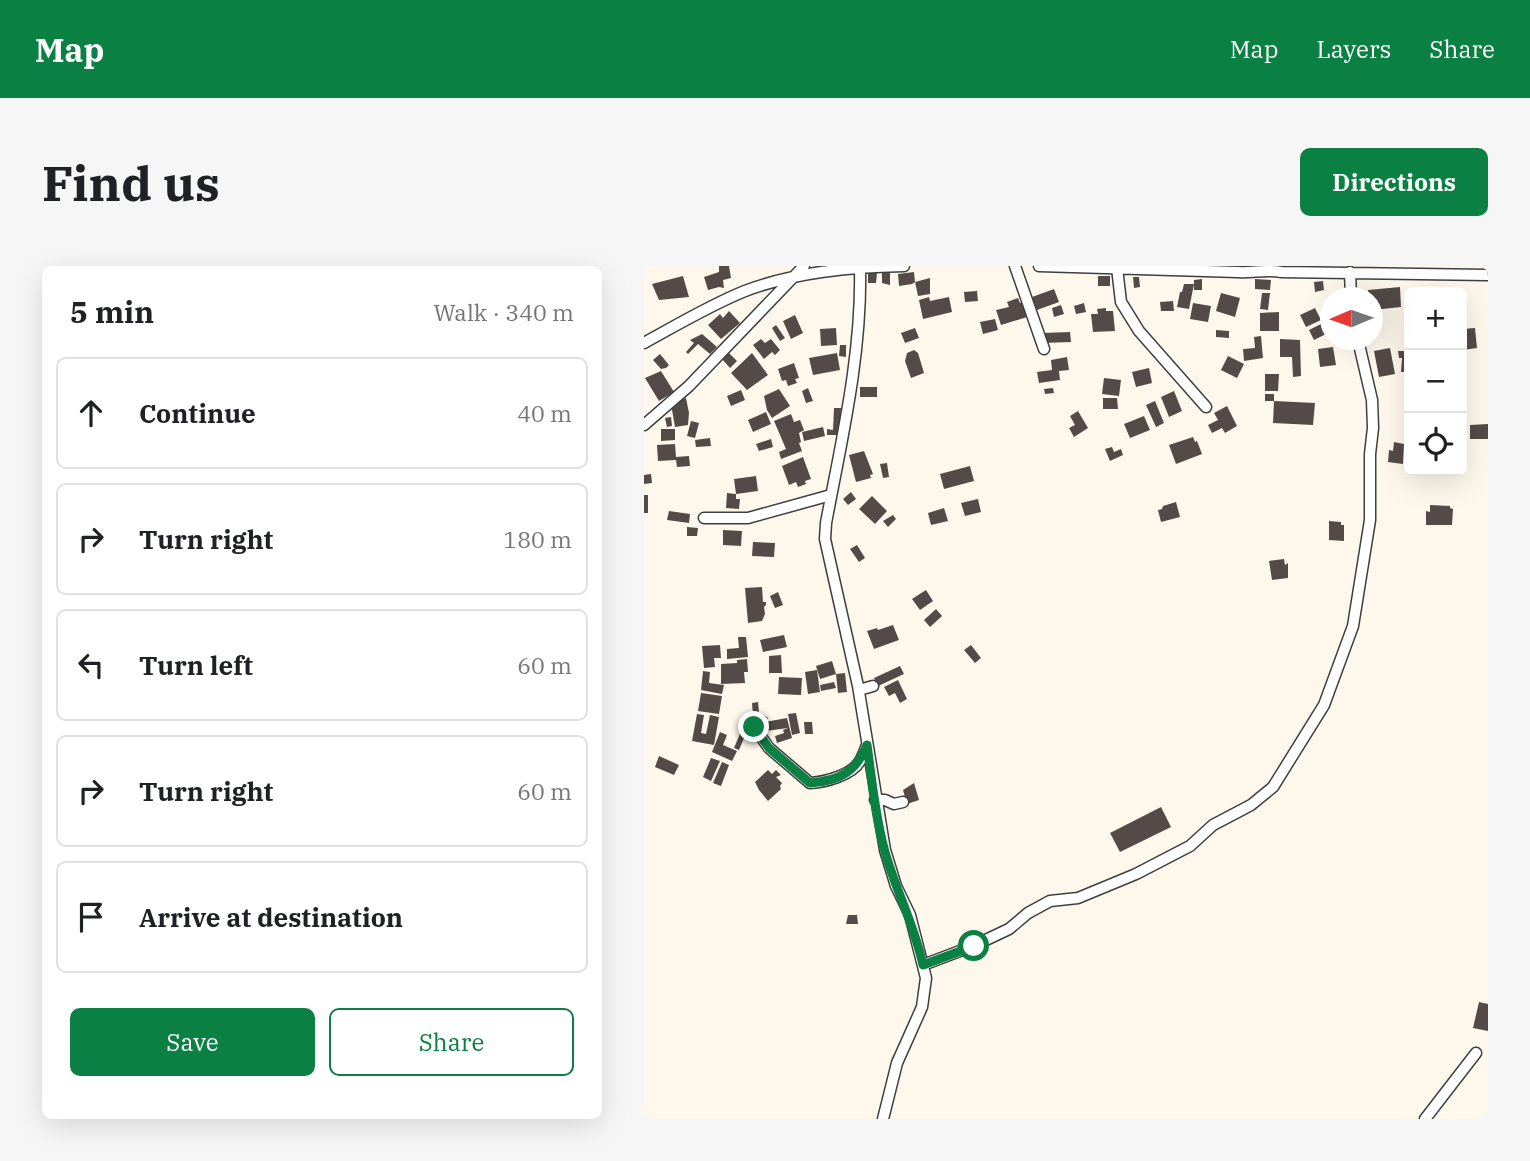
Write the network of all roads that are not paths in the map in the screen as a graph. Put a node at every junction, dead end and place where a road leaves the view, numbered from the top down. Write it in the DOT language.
graph roads {
  1 [pos="804,266"];
  2 [pos="904,266"];
  3 [pos="1015,266"];
  4 [pos="1039,266"];
  5 [pos="860,268"];
  6 [pos="1117,268"];
  7 [pos="1394,270"];
  8 [pos="1350,272"];
  9 [pos="1488,275"];
  10 [pos="794,276"];
  11 [pos="1351,287"];
  12 [pos="644,343"];
  13 [pos="1044,348"];
  14 [pos="1360,350"];
  15 [pos="1206,407"];
  16 [pos="644,425"];
  17 [pos="831,495"];
  18 [pos="704,518"];
  19 [pos="873,686"];
  20 [pos="859,690"];
  21 [pos="754,727"];
  22 [pos="867,745"];
  23 [pos="875,800"];
  24 [pos="903,802"];
  25 [pos="923,965"];
  26 [pos="1476,1053"];
  27 [pos="883,1119"];
  28 [pos="1424,1119"];
  1 -- 10 [label="street"];
  2 -- 5 [label="street"];
  3 -- 13 [label="street"];
  4 -- 6 [label="street"];
  5 -- 10 [label="street"];
  5 -- 17 [label="street"];
  6 -- 8 [label="street"];
  6 -- 15 [label="street"];
  7 -- 8 [label="street"];
  7 -- 9 [label="street"];
  8 -- 11 [label="street"];
  10 -- 12 [label="street"];
  10 -- 16 [label="street"];
  14 -- 25 [label="street"];
  17 -- 18 [label="street"];
  17 -- 20 [label="street"];
  19 -- 20 [label="street"];
  20 -- 22 [label="street"];
  21 -- 22 [label="street"];
  22 -- 23 [label="street"];
  23 -- 24 [label="street"];
  23 -- 25 [label="street"];
  25 -- 27 [label="street"];
  26 -- 28 [label="street"];
}
